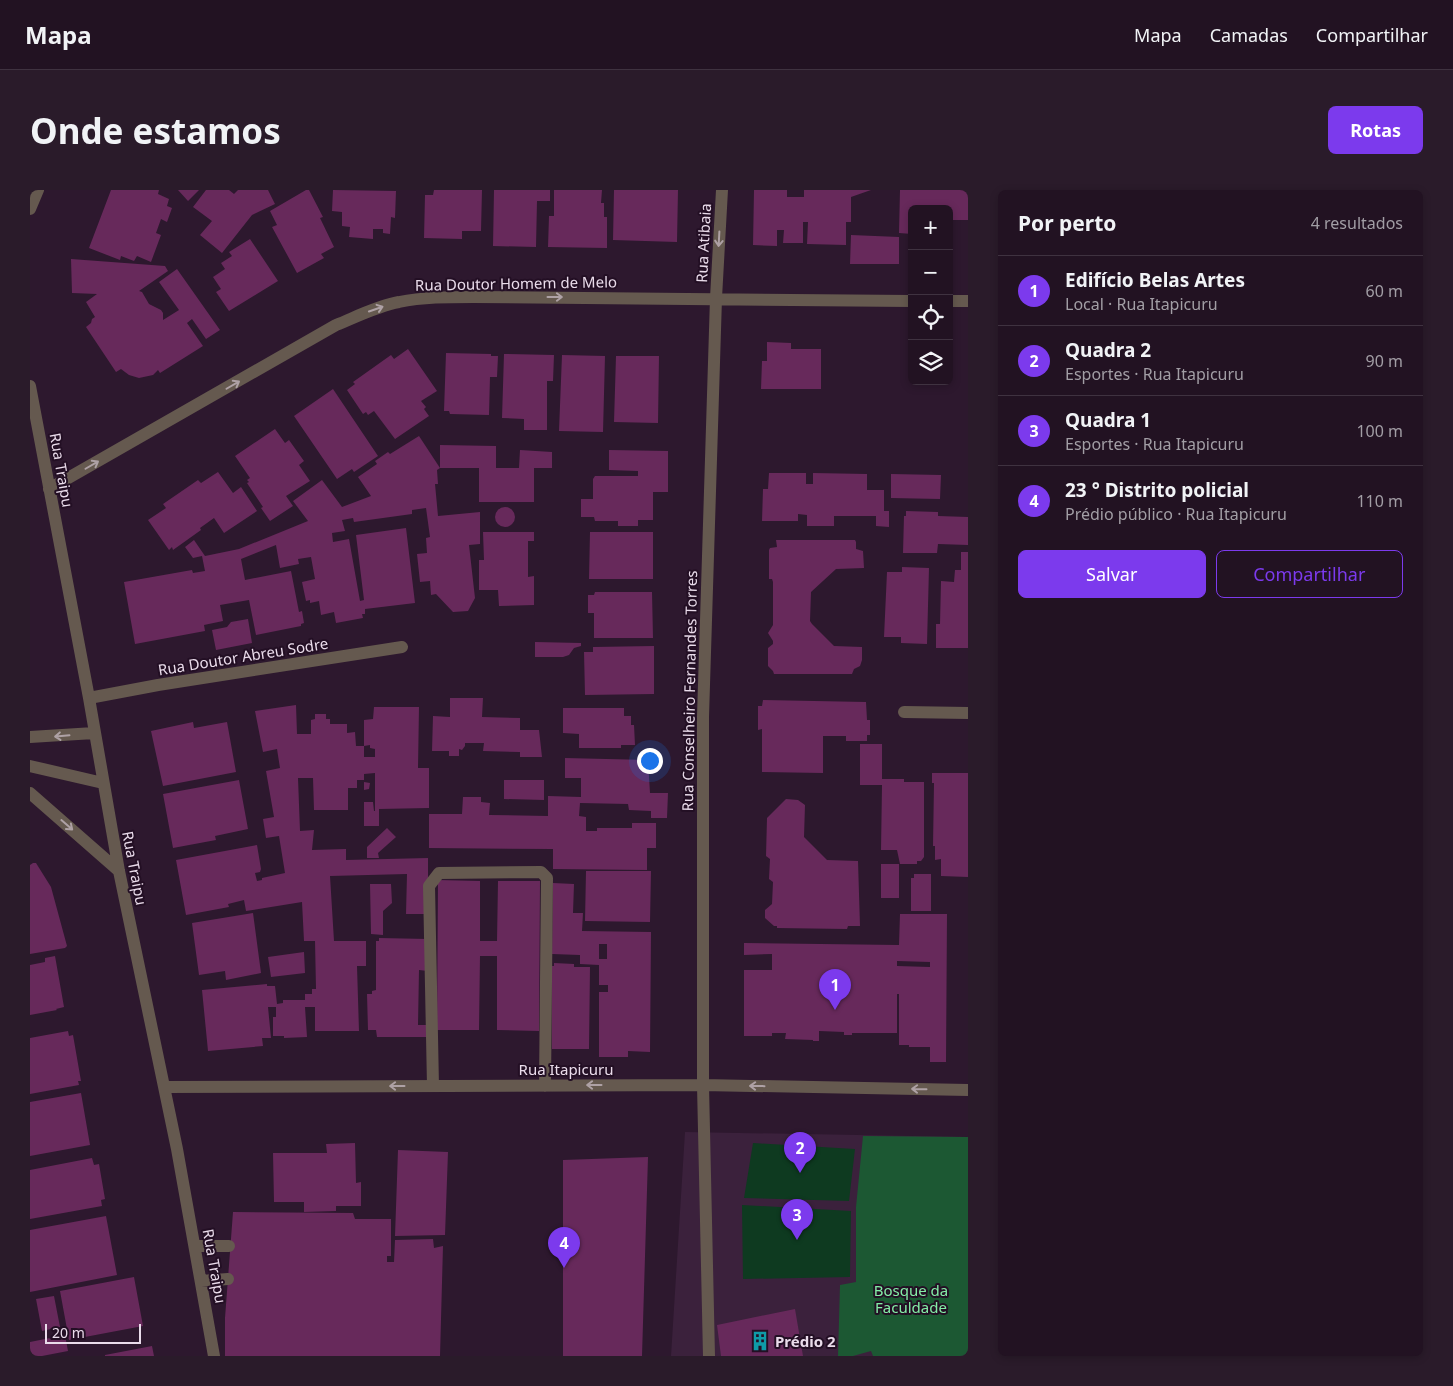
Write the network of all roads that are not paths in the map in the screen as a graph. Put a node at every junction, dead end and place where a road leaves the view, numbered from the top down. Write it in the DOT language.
graph roads {
  1 [pos="38,190"];
  2 [pos="722,190"];
  3 [pos="30,209"];
  4 [pos="716,298"];
  5 [pos="908,301"];
  6 [pos="953,301"];
  7 [pos="968,302"];
  8 [pos="30,386"];
  9 [pos="49,489"];
  10 [pos="402,647"];
  11 [pos="89,698"];
  12 [pos="904,712"];
  13 [pos="968,713"];
  14 [pos="94,733"];
  15 [pos="30,738"];
  16 [pos="30,766"];
  17 [pos="103,783"];
  18 [pos="30,793"];
  19 [pos="119,871"];
  20 [pos="703,1085"];
  21 [pos="433,1086"];
  22 [pos="544,1086"];
  23 [pos="164,1087"];
  24 [pos="968,1090"];
  25 [pos="195,1246"];
  26 [pos="230,1246"];
  27 [pos="228,1279"];
  28 [pos="201,1281"];
  29 [pos="214,1356"];
  30 [pos="709,1356"];
  1 -- 3 [label="street"];
  2 -- 4 [label="street, Rua Atibaia, one-way"];
  4 -- 5 [label="street, Rua Doutor Homem de Melo"];
  9 -- 4 [label="street, Rua Doutor Homem de Melo, one-way"];
  4 -- 20 [label="street, Rua Conselheiro Fernandes Torres"];
  6 -- 7 [label="street"];
  8 -- 9 [label="street, Rua Traipu"];
  9 -- 11 [label="street, Rua Traipu"];
  10 -- 11 [label="street, Rua Doutor Abreu Sodre"];
  11 -- 14 [label="street, Rua Traipu"];
  12 -- 13 [label="street"];
  14 -- 15 [label="street, one-way"];
  14 -- 17 [label="street, Rua Traipu"];
  16 -- 17 [label="street"];
  17 -- 19 [label="street, Rua Traipu"];
  18 -- 19 [label="street, one-way"];
  19 -- 23 [label="street, Rua Traipu"];
  20 -- 22 [label="street, Rua Itapicuru, one-way"];
  24 -- 20 [label="street, Rua Itapicuru, one-way"];
  20 -- 30 [label="street, Rua Conselheiro Fernandes Torres"];
  21 -- 22 [label="street, Rua Itapicuru"];
  21 -- 22 [label="street"];
  21 -- 23 [label="street, Rua Itapicuru, one-way"];
  23 -- 25 [label="street, Rua Traipu"];
  25 -- 26 [label="street"];
  25 -- 28 [label="street, Rua Traipu"];
  27 -- 28 [label="street"];
  28 -- 29 [label="street, Rua Traipu"];
}
